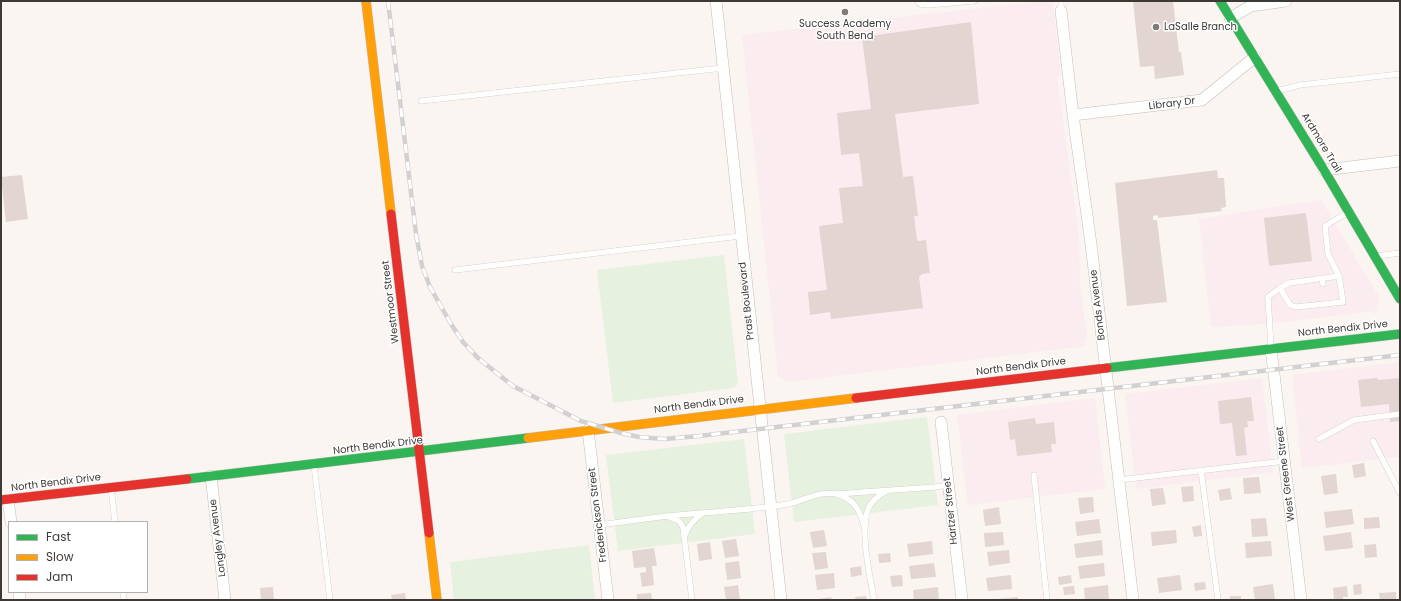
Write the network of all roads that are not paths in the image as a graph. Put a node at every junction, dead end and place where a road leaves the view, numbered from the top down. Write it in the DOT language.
graph roads {
  1 [pos="366,1"];
  2 [pos="716,1"];
  3 [pos="918,1"];
  4 [pos="970,1"];
  5 [pos="1220,1"];
  6 [pos="1286,1"];
  7 [pos="1061,6"];
  8 [pos="1230,18"];
  9 [pos="1255,57"];
  10 [pos="723,68"];
  11 [pos="1400,74"];
  12 [pos="1277,92"];
  13 [pos="422,101"];
  14 [pos="1073,115"];
  15 [pos="1400,161"];
  16 [pos="1324,170"];
  17 [pos="1349,212"];
  18 [pos="740,236"];
  19 [pos="1400,253"];
  20 [pos="1375,256"];
  21 [pos="455,270"];
  22 [pos="1339,276"];
  23 [pos="1280,288"];
  24 [pos="1400,299"];
  25 [pos="1400,334"];
  26 [pos="1271,349"];
  27 [pos="1105,368"];
  28 [pos="759,409"];
  29 [pos="1400,414"];
  30 [pos="941,422"];
  31 [pos="588,430"];
  32 [pos="1319,439"];
  33 [pos="1373,441"];
  34 [pos="420,452"];
  35 [pos="1285,461"];
  36 [pos="314,464"];
  37 [pos="1202,470"];
  38 [pos="1034,475"];
  39 [pos="210,476"];
  40 [pos="1118,480"];
  41 [pos="948,485"];
  42 [pos="111,488"];
  43 [pos="887,491"];
  44 [pos="1400,493"];
  45 [pos="836,494"];
  46 [pos="4,500"];
  47 [pos="770,506"];
  48 [pos="703,512"];
  49 [pos="667,516"];
  50 [pos="10,521"];
  51 [pos="115,521"];
  52 [pos="599,526"];
  53 [pos="865,530"];
  54 [pos="684,537"];
  55 [pos="225,600"];
  56 [pos="330,600"];
  57 [pos="438,600"];
  58 [pos="608,600"];
  59 [pos="692,600"];
  60 [pos="781,600"];
  61 [pos="874,600"];
  62 [pos="962,600"];
  63 [pos="1047,600"];
  64 [pos="1133,600"];
  65 [pos="1218,600"];
  66 [pos="1301,600"];
  1 -- 34 [label="street, Westmoor Street"];
  2 -- 10 [label="street, Prast Boulevard"];
  3 -- 4 [label="lane"];
  5 -- 8 [label="street, Ardmore Trail"];
  6 -- 8 [label="street"];
  7 -- 14 [label="street, Bonds Avenue"];
  8 -- 9 [label="street, Ardmore Trail"];
  9 -- 12 [label="street, Ardmore Trail"];
  9 -- 14 [label="street, Library Dr"];
  10 -- 13 [label="lane"];
  10 -- 18 [label="street, Prast Boulevard"];
  11 -- 12 [label="lane"];
  12 -- 16 [label="street, Ardmore Trail"];
  14 -- 27 [label="street, Bonds Avenue"];
  15 -- 16 [label="street"];
  16 -- 17 [label="street, Ardmore Trail"];
  17 -- 20 [label="street, Ardmore Trail"];
  17 -- 22 [label="lane"];
  18 -- 21 [label="lane"];
  18 -- 28 [label="street, Prast Boulevard"];
  19 -- 20 [label="lane"];
  20 -- 24 [label="street, Ardmore Trail"];
  22 -- 23 [label="lane"];
  22 -- 23 [label="lane"];
  23 -- 26 [label="lane"];
  25 -- 26 [label="street, North Bendix Drive"];
  26 -- 27 [label="street, North Bendix Drive"];
  26 -- 35 [label="street, West Greene Street"];
  27 -- 28 [label="street, North Bendix Drive"];
  27 -- 40 [label="street, Bonds Avenue"];
  28 -- 31 [label="street, North Bendix Drive"];
  28 -- 47 [label="street, Prast Boulevard"];
  29 -- 32 [label="lane"];
  30 -- 41 [label="street, Hartzer Street"];
  31 -- 34 [label="street, North Bendix Drive"];
  31 -- 52 [label="street, Frederickson Street"];
  33 -- 44 [label="lane"];
  34 -- 36 [label="street, North Bendix Drive"];
  34 -- 57 [label="street, Westmoor Street"];
  35 -- 37 [label="lane"];
  35 -- 66 [label="street, West Greene Street"];
  36 -- 39 [label="street, North Bendix Drive"];
  36 -- 56 [label="lane"];
  37 -- 40 [label="lane"];
  37 -- 65 [label="lane"];
  38 -- 63 [label="lane"];
  39 -- 42 [label="street, North Bendix Drive"];
  39 -- 55 [label="street, Longley Avenue"];
  40 -- 64 [label="street, Bonds Avenue"];
  41 -- 43 [label="lane"];
  41 -- 62 [label="street, Hartzer Street"];
  42 -- 46 [label="street, North Bendix Drive"];
  42 -- 51 [label="lane"];
  43 -- 45 [label="lane"];
  43 -- 53 [label="lane"];
  45 -- 47 [label="lane"];
  45 -- 53 [label="lane"];
  46 -- 50 [label="street"];
  47 -- 48 [label="lane"];
  47 -- 60 [label="street, Prast Boulevard"];
  48 -- 49 [label="lane"];
  48 -- 54 [label="lane"];
  49 -- 52 [label="lane"];
  49 -- 54 [label="lane"];
  52 -- 58 [label="street, Frederickson Street"];
  53 -- 61 [label="lane"];
  54 -- 59 [label="lane"];
}
